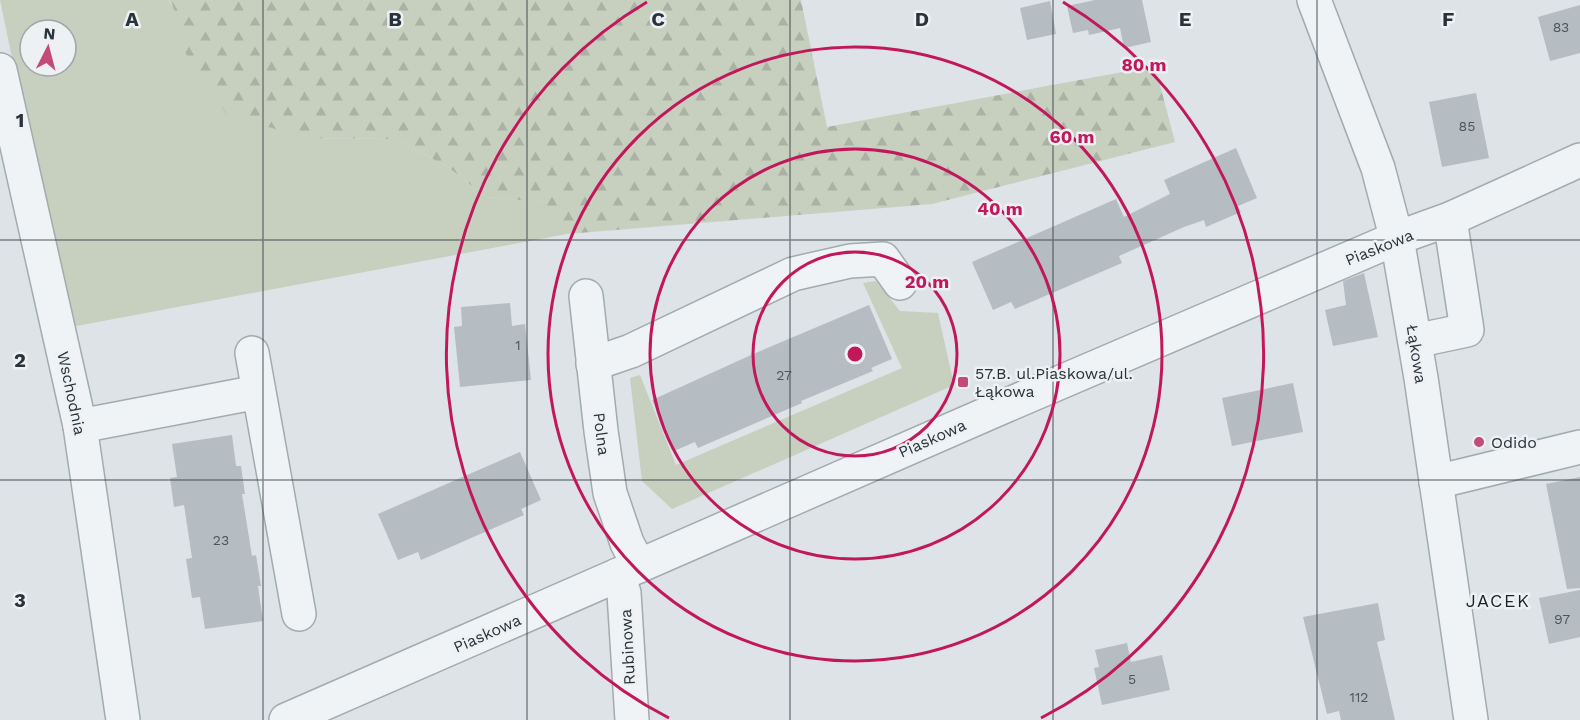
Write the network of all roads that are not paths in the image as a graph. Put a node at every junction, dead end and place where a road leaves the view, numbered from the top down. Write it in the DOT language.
graph roads {
  1 [pos="1314,0"];
  2 [pos="0,70"];
  3 [pos="1580,160"];
  4 [pos="1450,219"];
  5 [pos="1397,237"];
  6 [pos="900,283"];
  7 [pos="586,296"];
  8 [pos="1414,341"];
  9 [pos="252,353"];
  10 [pos="593,364"];
  11 [pos="258,392"];
  12 [pos="80,426"];
  13 [pos="1580,447"];
  14 [pos="1436,482"];
  15 [pos="629,570"];
  16 [pos="299,614"];
  17 [pos="123,720"];
  18 [pos="286,720"];
  19 [pos="632,720"];
  20 [pos="1471,720"];
  1 -- 5 [label="street, Łąkowa"];
  2 -- 12 [label="street, Wschodnia"];
  3 -- 4 [label="street, Piaskowa"];
  4 -- 5 [label="street, Piaskowa"];
  4 -- 8 [label="street"];
  5 -- 8 [label="street, Łąkowa"];
  5 -- 15 [label="street, Piaskowa"];
  6 -- 10 [label="street"];
  7 -- 10 [label="street, Polna"];
  8 -- 14 [label="street, Łąkowa"];
  9 -- 11 [label="street"];
  10 -- 15 [label="street, Polna"];
  11 -- 12 [label="street"];
  11 -- 16 [label="street"];
  12 -- 17 [label="street, Wschodnia"];
  13 -- 14 [label="street"];
  14 -- 20 [label="street, Łąkowa"];
  15 -- 18 [label="street, Piaskowa"];
  15 -- 19 [label="street, Rubinowa"];
}
